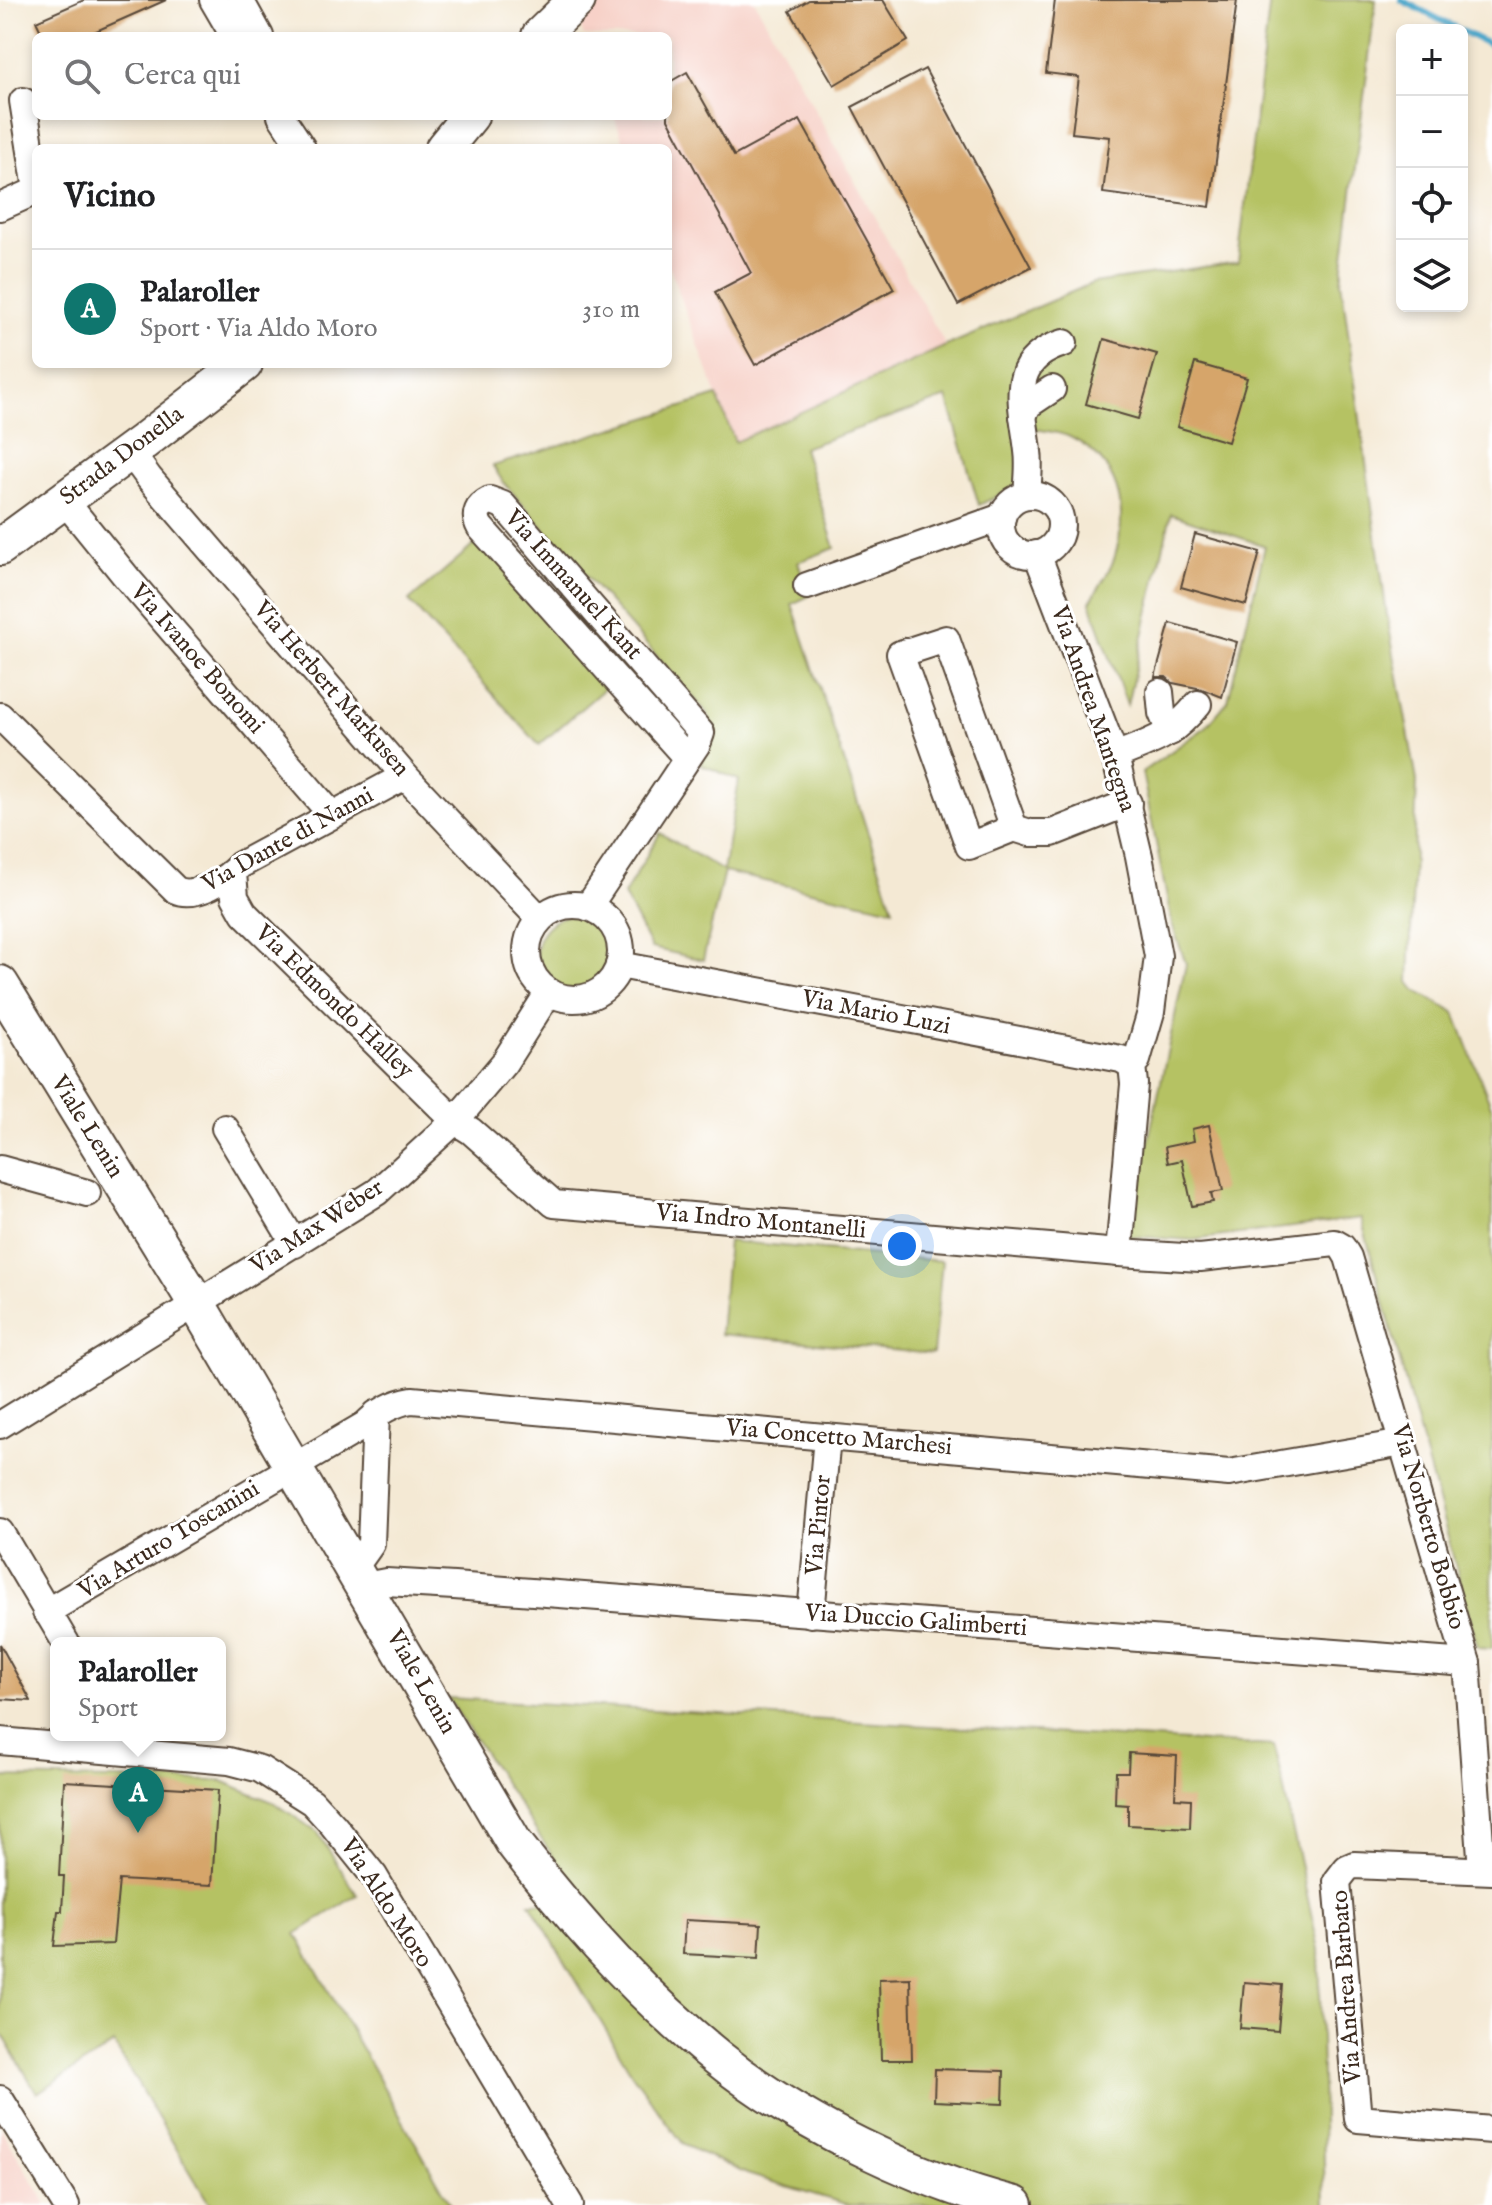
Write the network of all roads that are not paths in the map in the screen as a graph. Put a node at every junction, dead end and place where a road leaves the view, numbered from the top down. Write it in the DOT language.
graph roads {
  1 [pos="213,0"];
  2 [pos="240,0"];
  3 [pos="254,0"];
  4 [pos="577,0"];
  5 [pos="232,32"];
  6 [pos="258,32"];
  7 [pos="266,32"];
  8 [pos="544,32"];
  9 [pos="23,101"];
  10 [pos="284,120"];
  11 [pos="298,120"];
  12 [pos="467,120"];
  13 [pos="299,144"];
  14 [pos="308,144"];
  15 [pos="447,144"];
  16 [pos="32,158"];
  17 [pos="32,193"];
  18 [pos="0,207"];
  19 [pos="1064,343"];
  20 [pos="239,368"];
  21 [pos="1052,389"];
  22 [pos="1023,416"];
  23 [pos="130,452"];
  24 [pos="1027,495"];
  25 [pos="64,500"];
  26 [pos="1002,517"];
  27 [pos="2,541"];
  28 [pos="1037,554"];
  29 [pos="807,586"];
  30 [pos="1160,692"];
  31 [pos="1198,704"];
  32 [pos="0,716"];
  33 [pos="1170,732"];
  34 [pos="1115,756"];
  35 [pos="686,757"];
  36 [pos="405,776"];
  37 [pos="1128,803"];
  38 [pos="332,815"];
  39 [pos="1014,828"];
  40 [pos="233,873"];
  41 [pos="193,893"];
  42 [pos="588,907"];
  43 [pos="242,911"];
  44 [pos="540,919"];
  45 [pos="619,965"];
  46 [pos="0,984"];
  47 [pos="549,992"];
  48 [pos="1132,1065"];
  49 [pos="455,1121"];
  50 [pos="225,1128"];
  51 [pos="0,1169"];
  52 [pos="87,1193"];
  53 [pos="1335,1243"];
  54 [pos="295,1244"];
  55 [pos="1119,1253"];
  56 [pos="197,1304"];
  57 [pos="376,1414"];
  58 [pos="0,1425"];
  59 [pos="827,1437"];
  60 [pos="1403,1443"];
  61 [pos="292,1467"];
  62 [pos="0,1532"];
  63 [pos="360,1577"];
  64 [pos="46,1612"];
  65 [pos="811,1614"];
  66 [pos="62,1637"];
  67 [pos="1467,1663"];
  68 [pos="0,1741"];
  69 [pos="129,1743"];
  70 [pos="1487,1871"];
  71 [pos="0,2099"];
  72 [pos="1492,2130"];
  73 [pos="66,2205"];
  74 [pos="570,2205"];
  75 [pos="1015,2205"];
  1 -- 5 [label="street"];
  2 -- 6 [label="street"];
  3 -- 7 [label="street"];
  4 -- 8 [label="main road"];
  9 -- 16 [label="street"];
  10 -- 13 [label="street"];
  11 -- 14 [label="street"];
  12 -- 15 [label="main road"];
  17 -- 18 [label="street"];
  19 -- 22 [label="street"];
  20 -- 23 [label="main road, Strada Donella"];
  21 -- 22 [label="street"];
  22 -- 24 [label="street"];
  23 -- 25 [label="main road, Strada Donella"];
  23 -- 36 [label="street, Via Herbert Markusen"];
  24 -- 26 [label="street"];
  24 -- 28 [label="street"];
  25 -- 27 [label="main road, Strada Donella"];
  25 -- 38 [label="street, Via Ivanoe Bonomi"];
  26 -- 28 [label="street"];
  26 -- 29 [label="street"];
  28 -- 34 [label="street, Via Andrea Mantegna"];
  30 -- 33 [label="street"];
  31 -- 33 [label="street"];
  32 -- 41 [label="street, Via Dante di Nanni"];
  33 -- 34 [label="street"];
  34 -- 37 [label="street, Via Andrea Mantegna"];
  35 -- 35 [label="street, Via Immanuel Kant"];
  35 -- 42 [label="street, Via Immanuel Kant"];
  36 -- 38 [label="street, Via Dante di Nanni"];
  36 -- 44 [label="street, Via Herbert Markusen"];
  37 -- 39 [label="street"];
  37 -- 48 [label="street, Via Andrea Mantegna"];
  38 -- 40 [label="street, Via Dante di Nanni"];
  39 -- 39 [label="street"];
  40 -- 41 [label="street, Via Dante di Nanni"];
  40 -- 43 [label="street, Via Edmondo Halley"];
  41 -- 43 [label="street"];
  42 -- 44 [label="street"];
  42 -- 45 [label="street"];
  43 -- 49 [label="street, Via Edmondo Halley"];
  44 -- 47 [label="street"];
  45 -- 47 [label="street"];
  45 -- 48 [label="street, Via Mario Luzi"];
  46 -- 56 [label="main road, Viale Lenin"];
  47 -- 49 [label="street, Via Max Weber"];
  48 -- 55 [label="street, Via Andrea Mantegna"];
  49 -- 54 [label="street, Via Max Weber"];
  49 -- 55 [label="street, Via Indro Montanelli"];
  50 -- 54 [label="street"];
  51 -- 52 [label="street"];
  53 -- 55 [label="street, Via Indro Montanelli"];
  53 -- 60 [label="street, Via Norberto Bobbio"];
  54 -- 56 [label="street, Via Max Weber"];
  56 -- 58 [label="street, Via Max Weber"];
  56 -- 61 [label="main road, Viale Lenin"];
  57 -- 59 [label="street, Via Concetto Marchesi"];
  57 -- 61 [label="street, Via Concetto Marchesi"];
  57 -- 63 [label="street"];
  59 -- 60 [label="street, Via Concetto Marchesi"];
  59 -- 65 [label="street, Via Pintor"];
  60 -- 67 [label="street, Via Norberto Bobbio"];
  61 -- 63 [label="main road, Viale Lenin"];
  61 -- 64 [label="street, Via Arturo Toscanini"];
  62 -- 64 [label="street"];
  63 -- 65 [label="street, Via Duccio Galimberti"];
  63 -- 75 [label="main road, Viale Lenin"];
  64 -- 66 [label="street"];
  65 -- 67 [label="street, Via Duccio Galimberti"];
  67 -- 70 [label="street, Via Norberto Bobbio"];
  68 -- 69 [label="street, Via Aldo Moro"];
  69 -- 74 [label="street, Via Aldo Moro"];
  70 -- 72 [label="street, Via Andrea Barbato"];
  71 -- 73 [label="street"];
}
